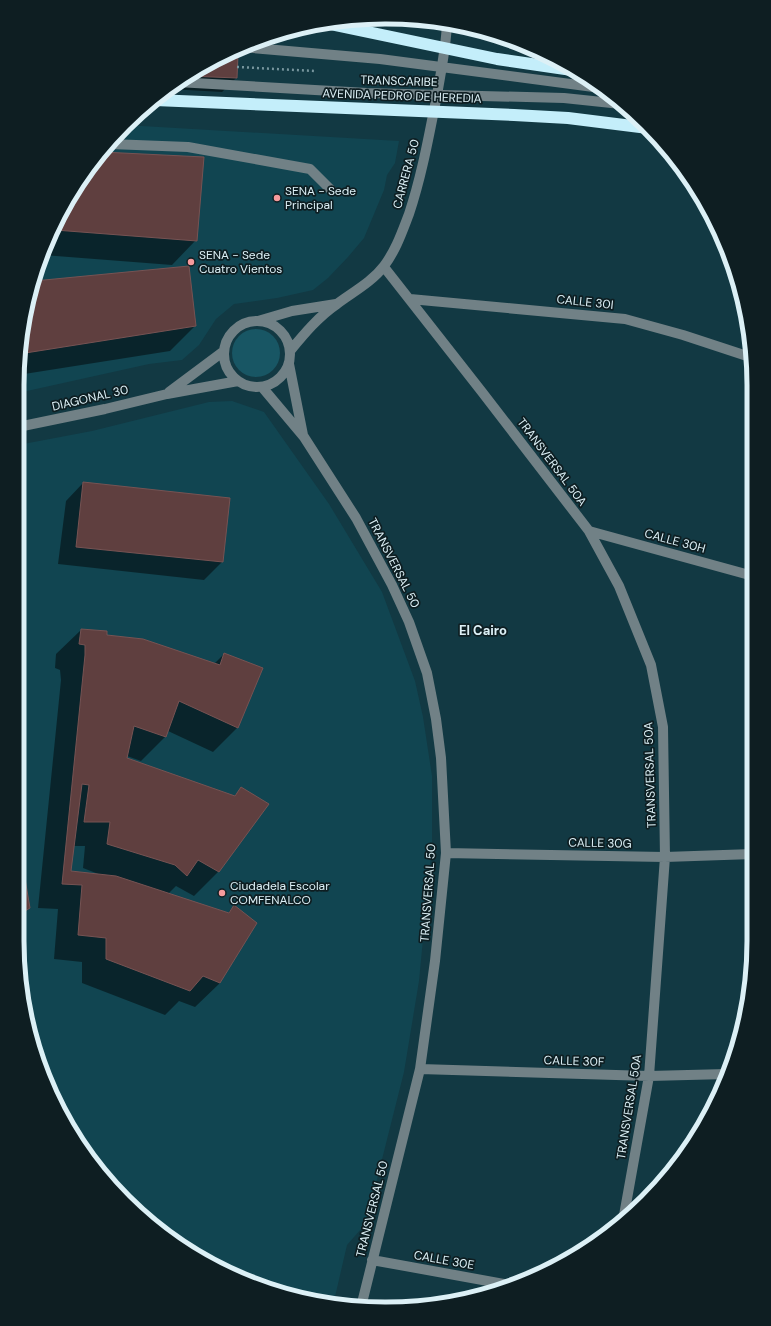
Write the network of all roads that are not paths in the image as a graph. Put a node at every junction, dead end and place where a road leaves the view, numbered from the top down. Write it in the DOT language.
graph roads {
  1 [pos="343,27"];
  2 [pos="447,29"];
  3 [pos="256,48"];
  4 [pos="446,48"];
  5 [pos="442,68"];
  6 [pos="559,68"];
  7 [pos="189,83"];
  8 [pos="588,86"];
  9 [pos="437,95"];
  10 [pos="163,100"];
  11 [pos="611,103"];
  12 [pos="434,112"];
  13 [pos="637,126"];
  14 [pos="117,144"];
  15 [pos="330,190"];
  16 [pos="384,267"];
  17 [pos="410,299"];
  18 [pos="336,304"];
  19 [pos="256,321"];
  20 [pos="224,350"];
  21 [pos="290,351"];
  22 [pos="745,356"];
  23 [pos="289,364"];
  24 [pos="238,381"];
  25 [pos="262,387"];
  26 [pos="167,394"];
  27 [pos="24,426"];
  28 [pos="304,437"];
  29 [pos="589,531"];
  30 [pos="747,574"];
  31 [pos="446,852"];
  32 [pos="747,854"];
  33 [pos="665,857"];
  34 [pos="420,1069"];
  35 [pos="721,1074"];
  36 [pos="649,1076"];
  37 [pos="624,1212"];
  38 [pos="372,1260"];
  39 [pos="501,1283"];
  40 [pos="363,1301"];
  1 -- 4 [label="highway"];
  2 -- 4 [label="street, CARRERA 50"];
  3 -- 5 [label="street, TRANSCARIBE"];
  4 -- 5 [label="street, CARRERA 50"];
  4 -- 6 [label="highway"];
  5 -- 8 [label="street, TRANSCARIBE"];
  5 -- 9 [label="street, CARRERA 50"];
  7 -- 9 [label="street, TRANSCARIBE"];
  9 -- 11 [label="street, TRANSCARIBE"];
  9 -- 12 [label="street, CARRERA 50"];
  10 -- 12 [label="highway, AVENIDA PEDRO DE HEREDIA"];
  12 -- 13 [label="highway, AVENIDA PEDRO DE HEREDIA"];
  12 -- 16 [label="street, CARRERA 50"];
  14 -- 15 [label="street"];
  16 -- 17 [label="street, TRANSVERSAL 50A"];
  16 -- 18 [label="street, CARRERA 50"];
  17 -- 22 [label="street, CALLE 30I"];
  17 -- 29 [label="street, TRANSVERSAL 50A"];
  18 -- 19 [label="street, CARRERA 50"];
  18 -- 21 [label="street, CARRERA 50"];
  19 -- 20 [label="street"];
  19 -- 21 [label="street"];
  20 -- 24 [label="street"];
  20 -- 26 [label="street, DIAGONAL 30"];
  21 -- 23 [label="street"];
  23 -- 25 [label="street"];
  23 -- 28 [label="street, TRANSVERSAL 50"];
  24 -- 25 [label="street"];
  24 -- 26 [label="street, DIAGONAL 30"];
  25 -- 28 [label="street, TRANSVERSAL 50"];
  26 -- 27 [label="street, DIAGONAL 30"];
  28 -- 31 [label="street, TRANSVERSAL 50"];
  29 -- 30 [label="street, CALLE 30H"];
  29 -- 33 [label="street, TRANSVERSAL 50A"];
  31 -- 33 [label="street, CALLE 30G"];
  31 -- 34 [label="street, TRANSVERSAL 50"];
  32 -- 33 [label="street, CALLE 30G"];
  33 -- 36 [label="street, TRANSVERSAL 50A"];
  34 -- 36 [label="street, CALLE 30F"];
  34 -- 38 [label="street, TRANSVERSAL 50"];
  35 -- 36 [label="street, CALLE 30F"];
  36 -- 37 [label="street, TRANSVERSAL 50A"];
  38 -- 39 [label="street, CALLE 30E"];
  38 -- 40 [label="street, TRANSVERSAL 50"];
}
